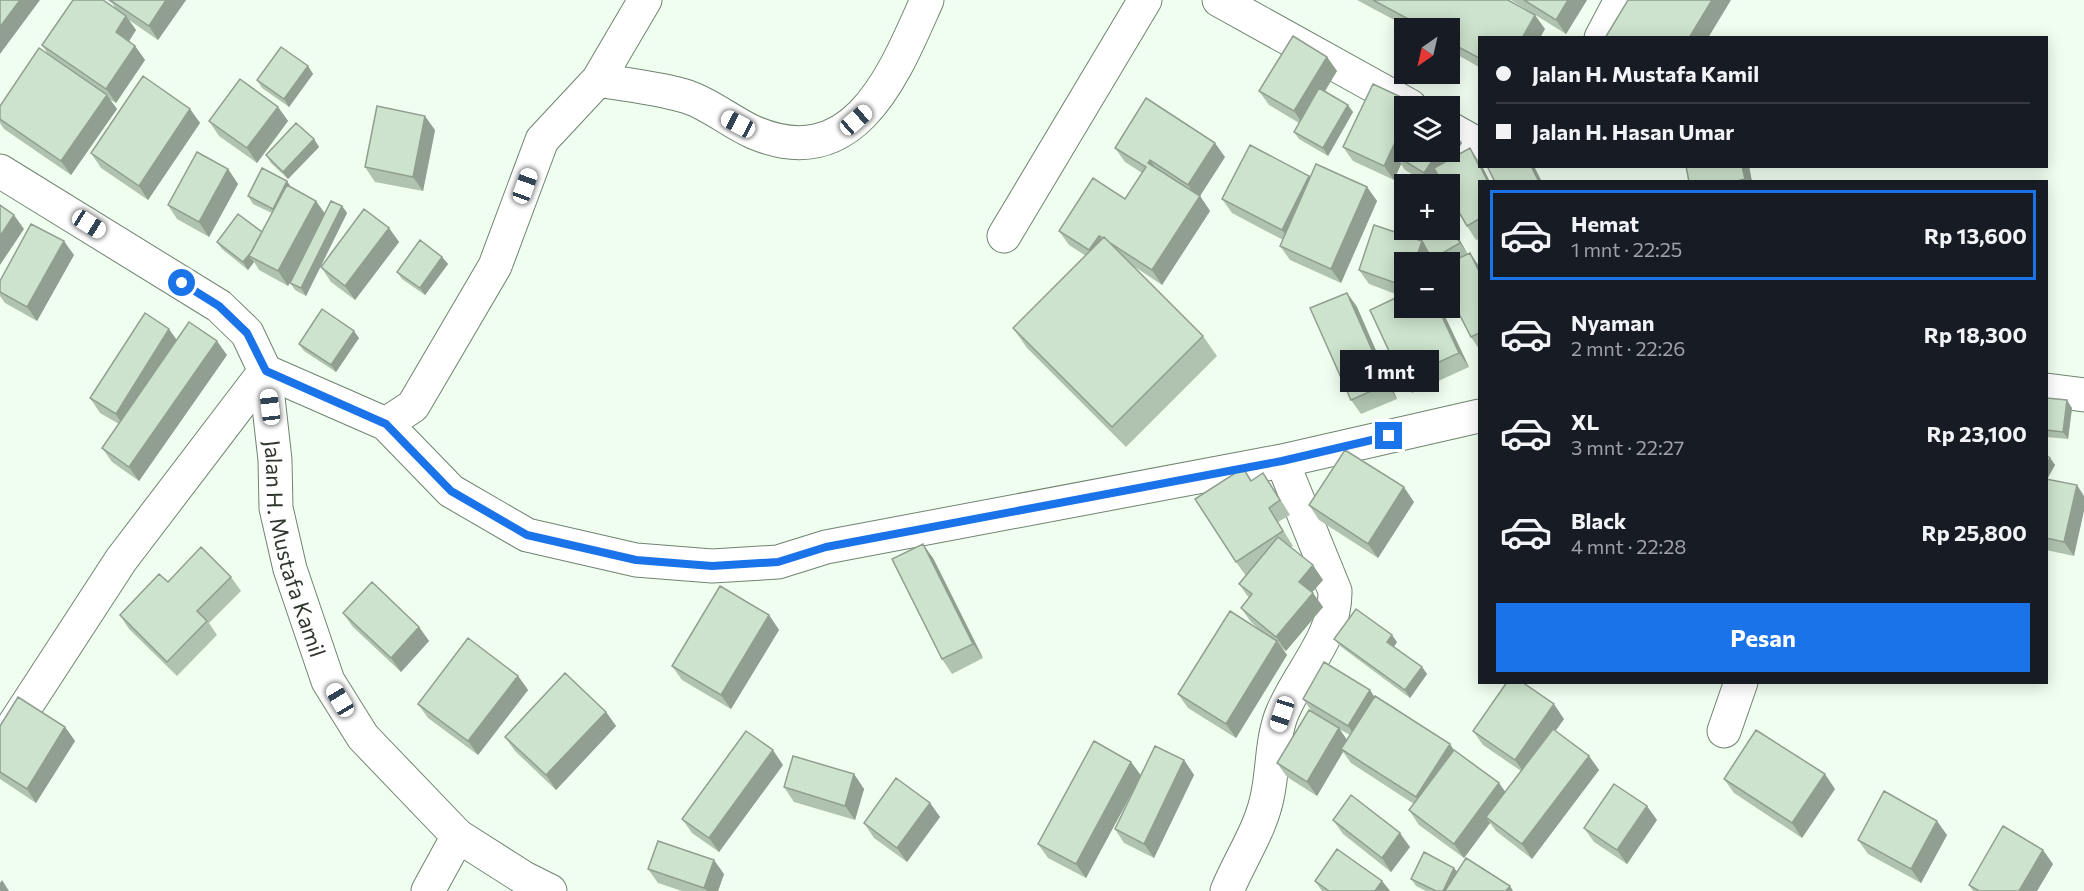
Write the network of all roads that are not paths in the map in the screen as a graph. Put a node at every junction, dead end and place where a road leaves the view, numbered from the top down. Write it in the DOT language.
graph roads {
  1 [pos="645,0"];
  2 [pos="927,0"];
  3 [pos="1145,0"];
  4 [pos="1218,0"];
  5 [pos="1621,0"];
  6 [pos="1602,36"];
  7 [pos="598,80"];
  8 [pos="1394,97"];
  9 [pos="1460,134"];
  10 [pos="1478,143"];
  11 [pos="0,171"];
  12 [pos="1004,236"];
  13 [pos="266,371"];
  14 [pos="2048,390"];
  15 [pos="2084,395"];
  16 [pos="1478,416"];
  17 [pos="386,424"];
  18 [pos="1282,461"];
  19 [pos="1740,684"];
  20 [pos="1724,731"];
  21 [pos="0,746"];
  22 [pos="458,836"];
  23 [pos="428,891"];
  24 [pos="550,891"];
  25 [pos="1227,891"];
  1 -- 7 [label="street"];
  2 -- 7 [label="street"];
  3 -- 12 [label="street"];
  4 -- 8 [label="street"];
  5 -- 6 [label="street"];
  7 -- 17 [label="street"];
  9 -- 10 [label="street"];
  11 -- 13 [label="street, Jalan H. Mustafa Kamil"];
  13 -- 17 [label="street"];
  13 -- 21 [label="street"];
  13 -- 22 [label="street, Jalan H. Mustafa Kamil"];
  14 -- 15 [label="street"];
  16 -- 18 [label="street"];
  17 -- 18 [label="street"];
  18 -- 25 [label="street"];
  19 -- 20 [label="street"];
  22 -- 23 [label="street"];
  22 -- 24 [label="street, Jalan H. Mustafa Kamil"];
}
